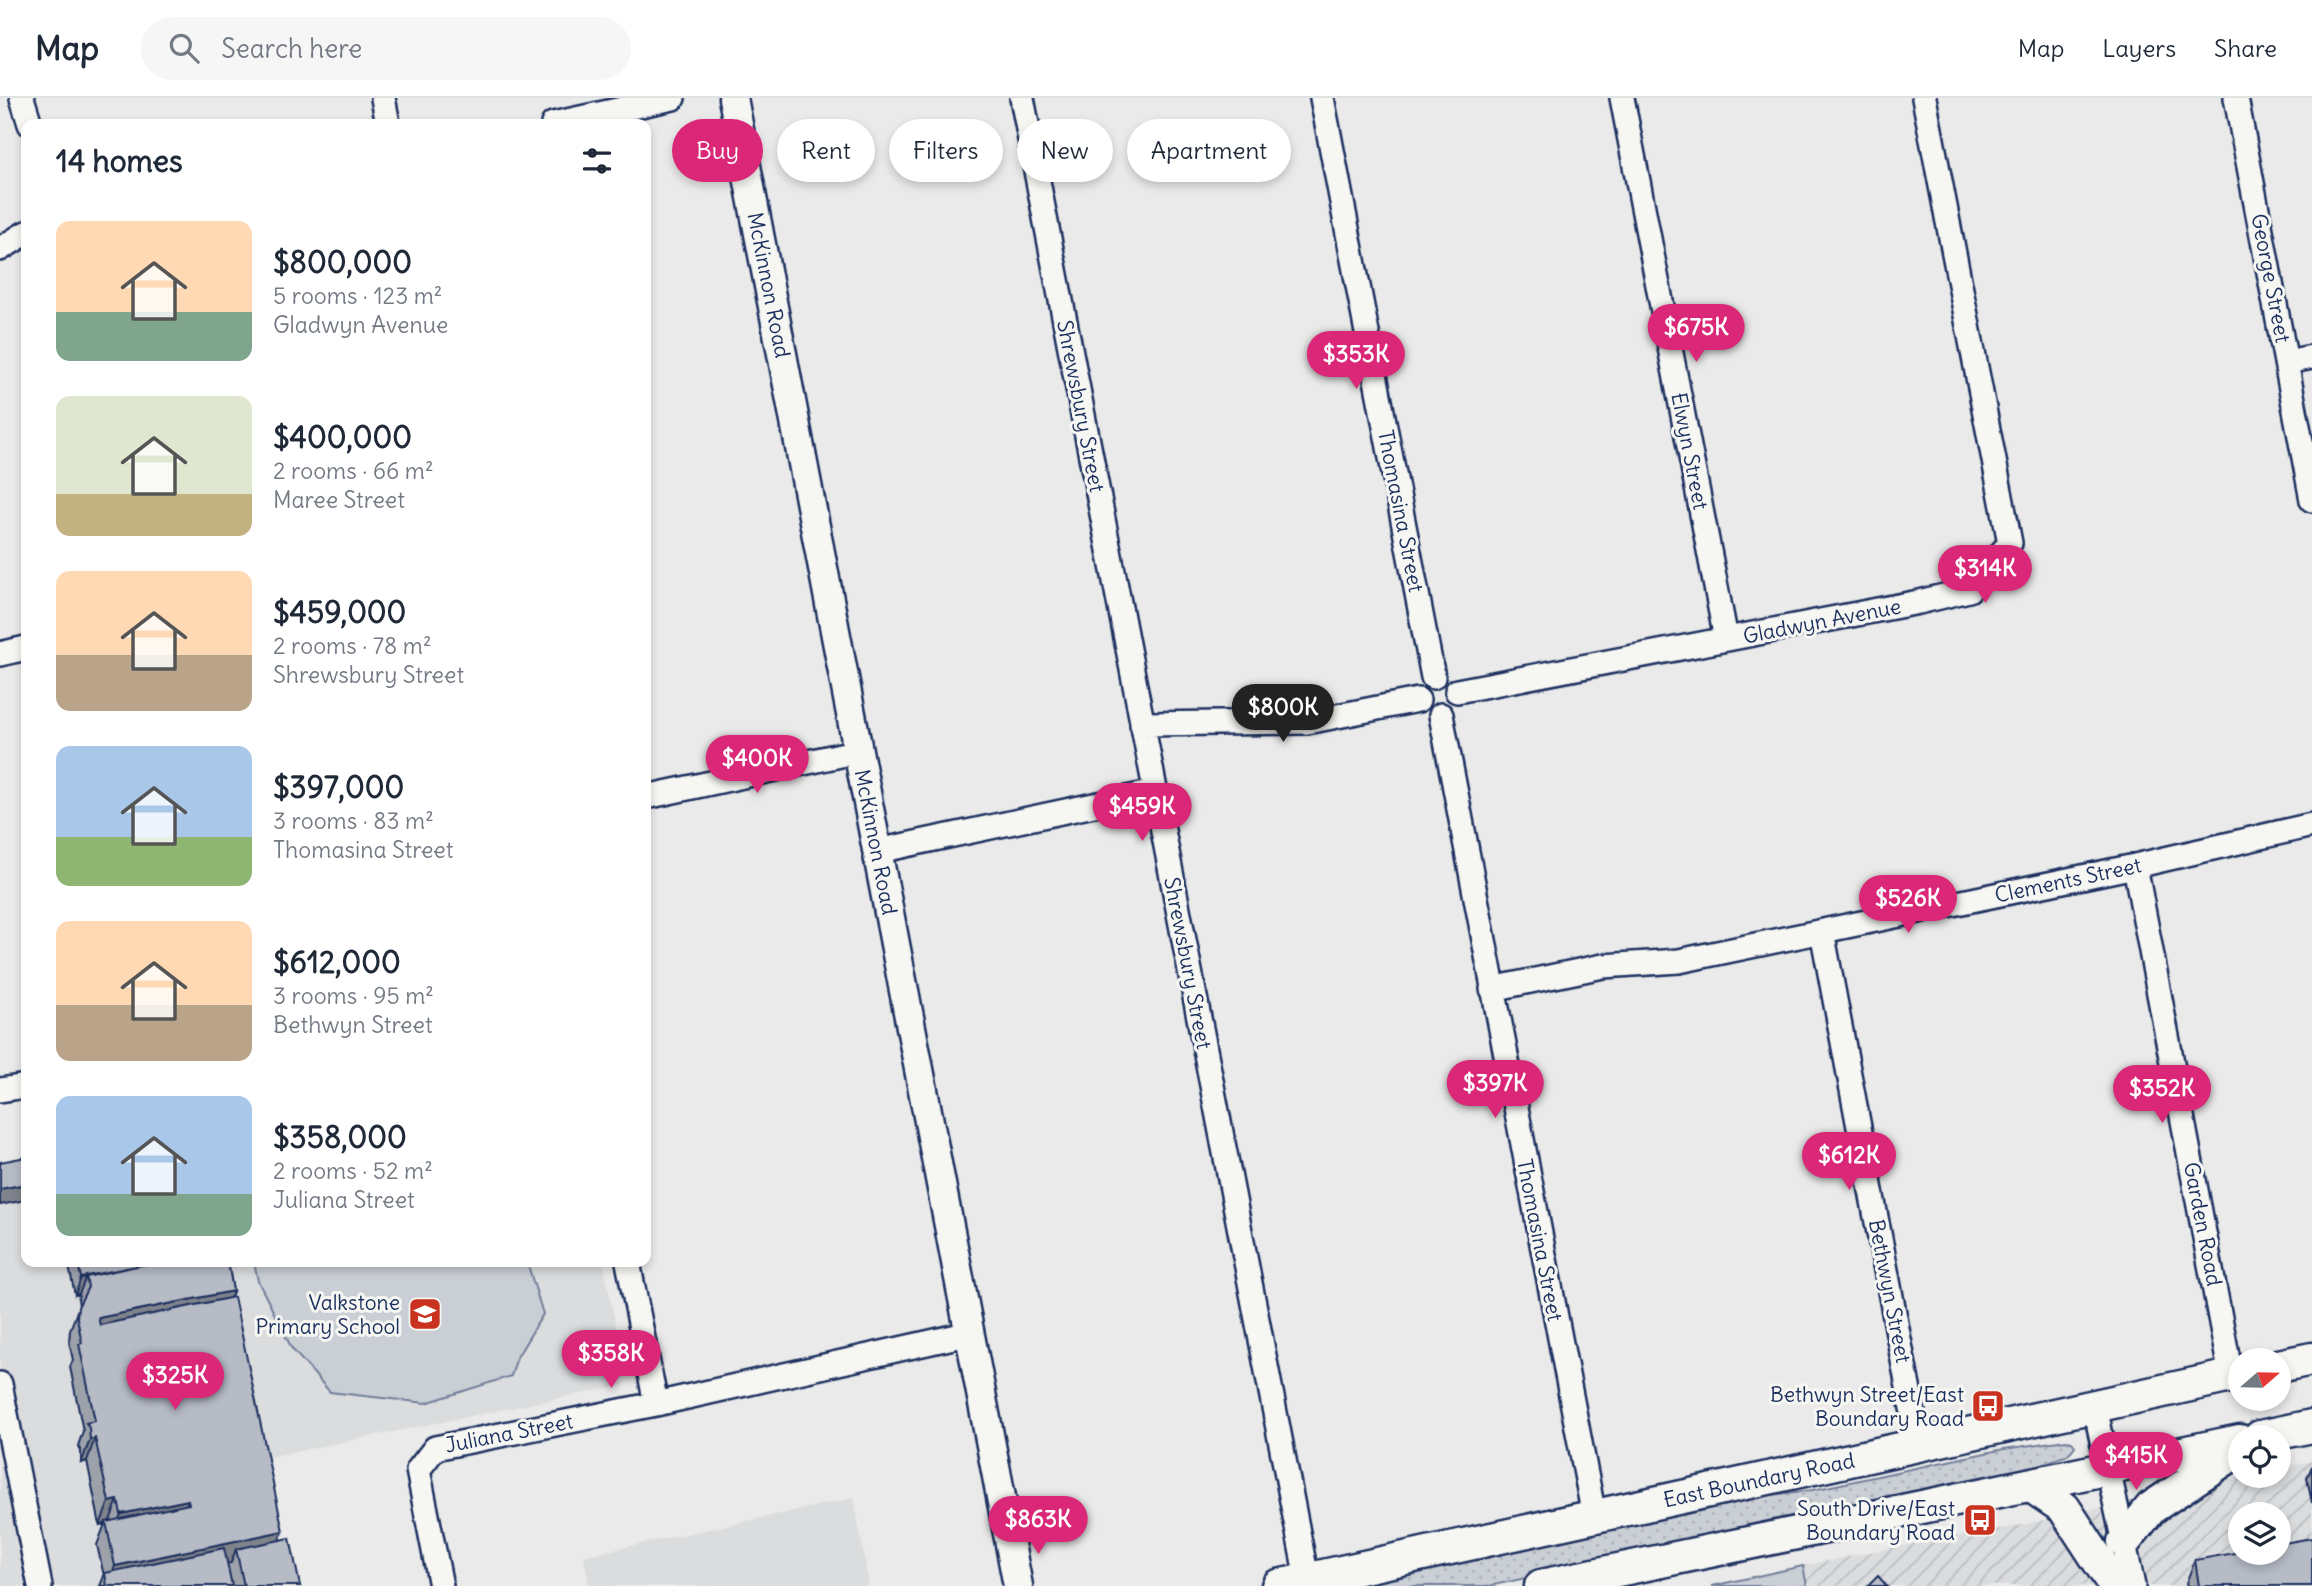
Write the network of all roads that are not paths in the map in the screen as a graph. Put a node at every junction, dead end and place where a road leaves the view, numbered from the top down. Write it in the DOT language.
graph roads {
  1 [pos="22,98"];
  2 [pos="383,98"];
  3 [pos="673,98"];
  4 [pos="733,98"];
  5 [pos="1022,98"];
  6 [pos="1322,98"];
  7 [pos="1622,98"];
  8 [pos="1924,98"];
  9 [pos="2236,98"];
  10 [pos="28,119"];
  11 [pos="387,119"];
  12 [pos="576,119"];
  13 [pos="21,236"];
  14 [pos="21,248"];
  15 [pos="0,250"];
  16 [pos="2312,357"];
  17 [pos="2287,362"];
  18 [pos="2312,500"];
  19 [pos="1726,639"];
  20 [pos="21,649"];
  21 [pos="0,654"];
  22 [pos="1433,677"];
  23 [pos="1457,691"];
  24 [pos="1418,700"];
  25 [pos="1441,715"];
  26 [pos="1142,723"];
  27 [pos="859,751"];
  28 [pos="1155,792"];
  29 [pos="651,796"];
  30 [pos="2312,825"];
  31 [pos="878,851"];
  32 [pos="2135,866"];
  33 [pos="1822,931"];
  34 [pos="1492,989"];
  35 [pos="21,1087"];
  36 [pos="0,1090"];
  37 [pos="629,1267"];
  38 [pos="971,1333"];
  39 [pos="2231,1348"];
  40 [pos="2312,1359"];
  41 [pos="2291,1363"];
  42 [pos="2228,1377"];
  43 [pos="0,1384"];
  44 [pos="656,1404"];
  45 [pos="2095,1406"];
  46 [pos="2312,1426"];
  47 [pos="2291,1430"];
  48 [pos="2228,1444"];
  49 [pos="1919,1445"];
  50 [pos="2228,1457"];
  51 [pos="2109,1469"];
  52 [pos="2030,1485"];
  53 [pos="1594,1516"];
  54 [pos="2124,1542"];
  55 [pos="1292,1583"];
  56 [pos="40,1586"];
  57 [pos="441,1586"];
  58 [pos="1018,1586"];
  59 [pos="1541,1586"];
  60 [pos="2115,1586"];
  61 [pos="2133,1586"];
  1 -- 10 [label="street"];
  2 -- 11 [label="street"];
  3 -- 12 [label="street"];
  4 -- 27 [label="street, McKinnon Road"];
  5 -- 26 [label="street, Shrewsbury Street"];
  6 -- 22 [label="street, Thomasina Street"];
  7 -- 19 [label="street, Elwyn Street"];
  8 -- 19 [label="street, Gladwyn Avenue"];
  9 -- 17 [label="street, George Street"];
  13 -- 15 [label="street"];
  14 -- 15 [label="street"];
  16 -- 17 [label="street"];
  17 -- 18 [label="street, George Street"];
  19 -- 23 [label="street, Gladwyn Avenue"];
  20 -- 21 [label="street"];
  22 -- 23 [label="street"];
  22 -- 24 [label="street"];
  23 -- 25 [label="street"];
  24 -- 25 [label="street"];
  24 -- 26 [label="street"];
  25 -- 34 [label="street, Thomasina Street"];
  26 -- 28 [label="street, Shrewsbury Street"];
  27 -- 29 [label="street"];
  27 -- 31 [label="street, McKinnon Road"];
  28 -- 31 [label="street"];
  28 -- 55 [label="street, Shrewsbury Street"];
  30 -- 32 [label="street, Clements Street"];
  31 -- 38 [label="street, McKinnon Road"];
  32 -- 33 [label="street, Clements Street"];
  32 -- 39 [label="street, Garden Road"];
  33 -- 34 [label="street, Clements Street"];
  33 -- 49 [label="street, Bethwyn Street"];
  34 -- 53 [label="street, Thomasina Street"];
  35 -- 36 [label="street"];
  37 -- 44 [label="street"];
  38 -- 44 [label="street, Juliana Street"];
  38 -- 58 [label="street, McKinnon Road"];
  40 -- 41 [label="main road"];
  42 -- 45 [label="main road, East Boundary Road"];
  43 -- 56 [label="street"];
  44 -- 57 [label="street, Juliana Street"];
  45 -- 49 [label="main road, East Boundary Road"];
  45 -- 51 [label="street"];
  46 -- 47 [label="main road"];
  48 -- 51 [label="main road"];
  49 -- 53 [label="main road, East Boundary Road"];
  50 -- 54 [label="main road"];
  51 -- 52 [label="main road"];
  51 -- 54 [label="street"];
  52 -- 59 [label="main road"];
  52 -- 60 [label="main road"];
  53 -- 55 [label="main road, East Boundary Road"];
  54 -- 61 [label="street"];
}
